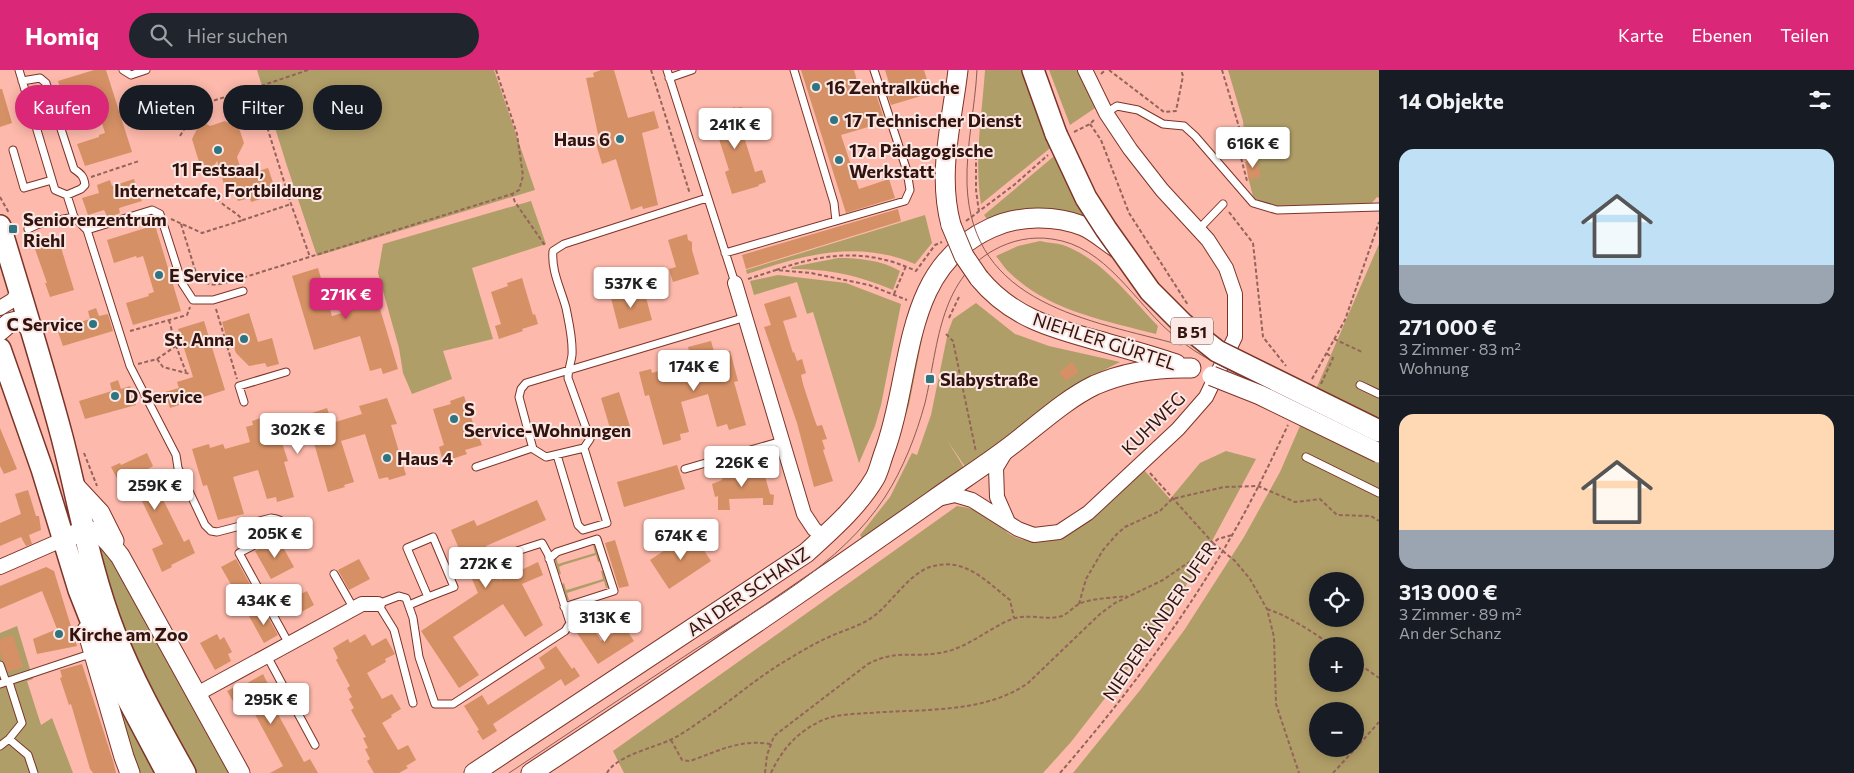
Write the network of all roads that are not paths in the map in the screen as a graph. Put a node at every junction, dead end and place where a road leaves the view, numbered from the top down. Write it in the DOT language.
graph roads {
  1 [pos="19,70"];
  2 [pos="123,70"];
  3 [pos="146,70"];
  4 [pos="667,70"];
  5 [pos="692,70"];
  6 [pos="794,70"];
  7 [pos="874,70"];
  8 [pos="958,70"];
  9 [pos="1033,70"];
  10 [pos="1039,70"];
  11 [pos="1085,70"];
  12 [pos="669,78"];
  13 [pos="22,81"];
  14 [pos="1106,113"];
  15 [pos="1062,133"];
  16 [pos="13,150"];
  17 [pos="52,180"];
  18 [pos="67,195"];
  19 [pos="707,198"];
  20 [pos="1223,204"];
  21 [pos="1379,207"];
  22 [pos="74,217"];
  23 [pos="5,220"];
  24 [pos="836,221"];
  25 [pos="28,229"];
  26 [pos="1199,229"];
  27 [pos="87,230"];
  28 [pos="1122,251"];
  29 [pos="725,253"];
  30 [pos="735,283"];
  31 [pos="19,291"];
  32 [pos="243,291"];
  33 [pos="0,308"];
  34 [pos="746,317"];
  35 [pos="31,329"];
  36 [pos="0,331"];
  37 [pos="0,350"];
  38 [pos="1167,364"];
  39 [pos="568,371"];
  40 [pos="286,372"];
  41 [pos="1360,385"];
  42 [pos="1379,394"];
  43 [pos="244,402"];
  44 [pos="1379,426"];
  45 [pos="1379,431"];
  46 [pos="782,440"];
  47 [pos="532,448"];
  48 [pos="584,448"];
  49 [pos="1008,448"];
  50 [pos="1379,453"];
  51 [pos="557,455"];
  52 [pos="1306,457"];
  53 [pos="476,467"];
  54 [pos="685,469"];
  55 [pos="73,484"];
  56 [pos="1379,493"];
  57 [pos="933,500"];
  58 [pos="1009,523"];
  59 [pos="83,530"];
  60 [pos="278,535"];
  61 [pos="823,537"];
  62 [pos="296,538"];
  63 [pos="64,540"];
  64 [pos="517,551"];
  65 [pos="120,556"];
  66 [pos="549,559"];
  67 [pos="0,567"];
  68 [pos="334,574"];
  69 [pos="428,597"];
  70 [pos="378,604"];
  71 [pos="409,605"];
  72 [pos="564,607"];
  73 [pos="354,609"];
  74 [pos="289,644"];
  75 [pos="99,656"];
  76 [pos="267,656"];
  77 [pos="0,665"];
  78 [pos="5,683"];
  79 [pos="197,694"];
  80 [pos="414,703"];
  81 [pos="9,740"];
  82 [pos="316,745"];
  83 [pos="0,746"];
  84 [pos="34,773"];
  85 [pos="130,773"];
  86 [pos="168,773"];
  87 [pos="184,773"];
  88 [pos="240,773"];
  89 [pos="474,773"];
  90 [pos="531,773"];
  1 -- 13 [label="lane"];
  2 -- 3 [label="lane"];
  4 -- 12 [label="lane"];
  5 -- 12 [label="lane"];
  6 -- 24 [label="lane"];
  7 -- 24 [label="lane"];
  8 -- 38 [label="main road, NIEHLER GÜRTEL, bridge"];
  9 -- 15 [label="main road"];
  10 -- 15 [label="main road"];
  11 -- 14 [label="street, KUHWEG"];
  12 -- 19 [label="lane"];
  13 -- 17 [label="lane"];
  13 -- 18 [label="lane"];
  14 -- 21 [label="lane"];
  14 -- 26 [label="street, KUHWEG"];
  15 -- 28 [label="main road, B 51, bridge"];
  15 -- 44 [label="main road, B 51, bridge"];
  16 -- 17 [label="lane"];
  17 -- 18 [label="lane"];
  18 -- 22 [label="lane"];
  19 -- 29 [label="lane"];
  19 -- 39 [label="lane"];
  20 -- 26 [label="lane"];
  22 -- 25 [label="lane"];
  22 -- 27 [label="lane"];
  23 -- 31 [label="main road"];
  24 -- 29 [label="lane"];
  26 -- 58 [label="street, KUHWEG"];
  27 -- 32 [label="lane"];
  27 -- 62 [label="lane"];
  28 -- 45 [label="main road, B 51, bridge"];
  28 -- 61 [label="main road, AN DER SCHANZ / B 51"];
  29 -- 30 [label="lane"];
  30 -- 34 [label="street"];
  31 -- 33 [label="street"];
  31 -- 35 [label="main road"];
  34 -- 39 [label="lane"];
  34 -- 46 [label="street"];
  35 -- 36 [label="main road"];
  35 -- 55 [label="main road"];
  37 -- 63 [label="main road"];
  38 -- 49 [label="main road, AN DER SCHANZ / B 51"];
  38 -- 50 [label="main road, AN DER SCHANZ / B 51, bridge"];
  39 -- 47 [label="lane"];
  39 -- 48 [label="lane"];
  40 -- 43 [label="lane"];
  41 -- 42 [label="lane"];
  46 -- 54 [label="lane"];
  46 -- 61 [label="street"];
  47 -- 51 [label="lane"];
  47 -- 53 [label="lane"];
  48 -- 51 [label="lane"];
  48 -- 51 [label="lane"];
  49 -- 57 [label="main road, AN DER SCHANZ / B 51"];
  49 -- 58 [label="street"];
  52 -- 56 [label="lane"];
  55 -- 59 [label="main road"];
  55 -- 65 [label="main road"];
  57 -- 58 [label="street, KUHWEG"];
  57 -- 90 [label="main road, AN DER SCHANZ / B 51"];
  59 -- 63 [label="main road"];
  59 -- 65 [label="main road"];
  59 -- 87 [label="main road"];
  60 -- 74 [label="lane"];
  61 -- 89 [label="main road, AN DER SCHANZ / B 51"];
  63 -- 67 [label="street"];
  63 -- 75 [label="main road"];
  64 -- 66 [label="lane"];
  65 -- 79 [label="main road"];
  66 -- 72 [label="lane"];
  66 -- 72 [label="lane"];
  68 -- 73 [label="lane"];
  69 -- 69 [label="lane"];
  69 -- 71 [label="lane"];
  70 -- 71 [label="lane"];
  70 -- 73 [label="street"];
  70 -- 80 [label="lane"];
  71 -- 72 [label="lane"];
  73 -- 74 [label="street"];
  74 -- 76 [label="street"];
  75 -- 78 [label="lane"];
  75 -- 85 [label="main road"];
  75 -- 86 [label="main road"];
  76 -- 79 [label="street"];
  76 -- 82 [label="lane"];
  77 -- 78 [label="lane"];
  78 -- 81 [label="lane"];
  79 -- 88 [label="main road"];
  81 -- 83 [label="lane"];
  81 -- 84 [label="lane"];
}
